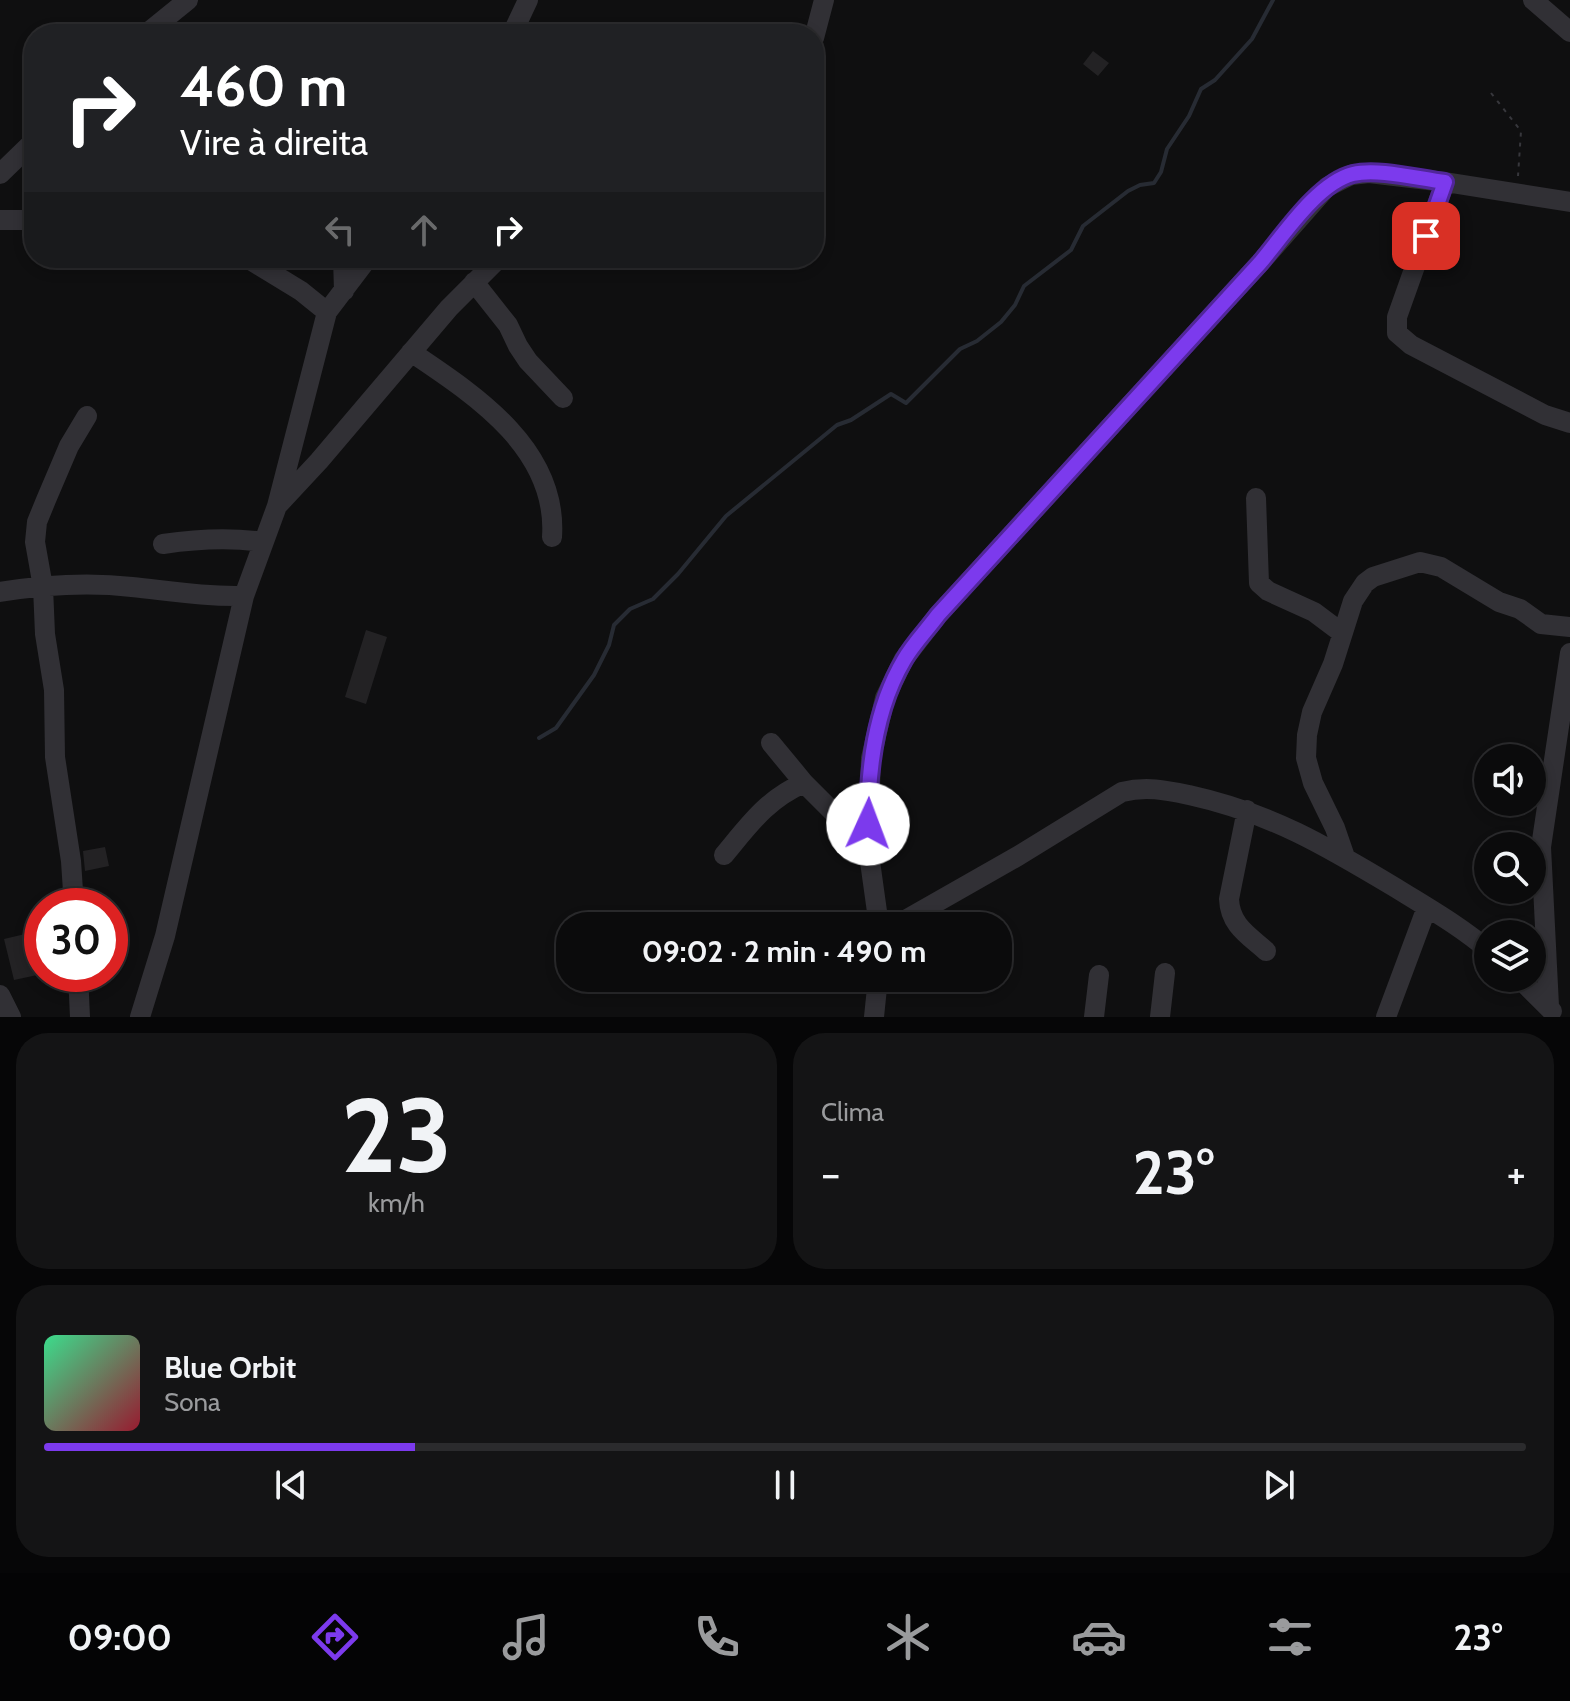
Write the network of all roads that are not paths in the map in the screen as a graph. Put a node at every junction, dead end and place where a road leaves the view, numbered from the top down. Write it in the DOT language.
graph roads {
  1 [pos="188,0"];
  2 [pos="528,0"];
  3 [pos="824,0"];
  4 [pos="1533,0"];
  5 [pos="158,24"];
  6 [pos="517,24"];
  7 [pos="818,24"];
  8 [pos="1570,32"];
  9 [pos="24,151"];
  10 [pos="0,174"];
  11 [pos="1445,182"];
  12 [pos="1570,202"];
  13 [pos="0,220"];
  14 [pos="24,220"];
  15 [pos="263,268"];
  16 [pos="343,268"];
  17 [pos="361,268"];
  18 [pos="489,268"];
  19 [pos="474,282"];
  20 [pos="344,291"];
  21 [pos="327,312"];
  22 [pos="411,352"];
  23 [pos="563,398"];
  24 [pos="87,416"];
  25 [pos="1570,423"];
  26 [pos="1256,498"];
  27 [pos="277,506"];
  28 [pos="552,537"];
  29 [pos="263,542"];
  30 [pos="163,544"];
  31 [pos="43,587"];
  32 [pos="0,592"];
  33 [pos="244,596"];
  34 [pos="1570,627"];
  35 [pos="1342,633"];
  36 [pos="1570,653"];
  37 [pos="1566,705"];
  38 [pos="771,743"];
  39 [pos="804,783"];
  40 [pos="1247,810"];
  41 [pos="868,847"];
  42 [pos="724,855"];
  43 [pos="1345,857"];
  44 [pos="73,888"];
  45 [pos="1427,907"];
  46 [pos="877,912"];
  47 [pos="920,912"];
  48 [pos="1474,938"];
  49 [pos="1266,951"];
  50 [pos="1165,973"];
  51 [pos="1099,975"];
  52 [pos="79,992"];
  53 [pos="877,992"];
  54 [pos="1533,992"];
  55 [pos="0,995"];
  56 [pos="1553,1012"];
  57 [pos="11,1017"];
  58 [pos="80,1017"];
  59 [pos="140,1017"];
  60 [pos="874,1017"];
  61 [pos="1094,1017"];
  62 [pos="1160,1017"];
  63 [pos="1386,1017"];
  1 -- 5 [label="street"];
  2 -- 6 [label="street"];
  3 -- 7 [label="street"];
  4 -- 8 [label="street"];
  9 -- 10 [label="street"];
  11 -- 12 [label="street"];
  11 -- 25 [label="street"];
  11 -- 41 [label="street"];
  13 -- 14 [label="street"];
  15 -- 21 [label="street"];
  16 -- 20 [label="street"];
  17 -- 20 [label="street"];
  18 -- 19 [label="street"];
  19 -- 22 [label="street"];
  19 -- 23 [label="street"];
  20 -- 21 [label="street"];
  21 -- 27 [label="street"];
  22 -- 27 [label="street"];
  22 -- 28 [label="street"];
  24 -- 31 [label="street"];
  26 -- 35 [label="street"];
  27 -- 29 [label="street"];
  29 -- 30 [label="street"];
  29 -- 33 [label="street"];
  31 -- 32 [label="street"];
  31 -- 33 [label="street"];
  31 -- 44 [label="street"];
  33 -- 59 [label="street"];
  34 -- 35 [label="street"];
  35 -- 43 [label="street"];
  36 -- 37 [label="street"];
  37 -- 56 [label="street"];
  38 -- 39 [label="street"];
  39 -- 41 [label="street"];
  39 -- 42 [label="street"];
  40 -- 43 [label="street"];
  40 -- 47 [label="street"];
  40 -- 49 [label="street"];
  41 -- 46 [label="street"];
  43 -- 45 [label="street"];
  45 -- 48 [label="street"];
  45 -- 63 [label="street"];
  50 -- 62 [label="street"];
  51 -- 61 [label="street"];
  52 -- 58 [label="street"];
  53 -- 60 [label="street"];
  54 -- 56 [label="street"];
  55 -- 57 [label="street"];
}
